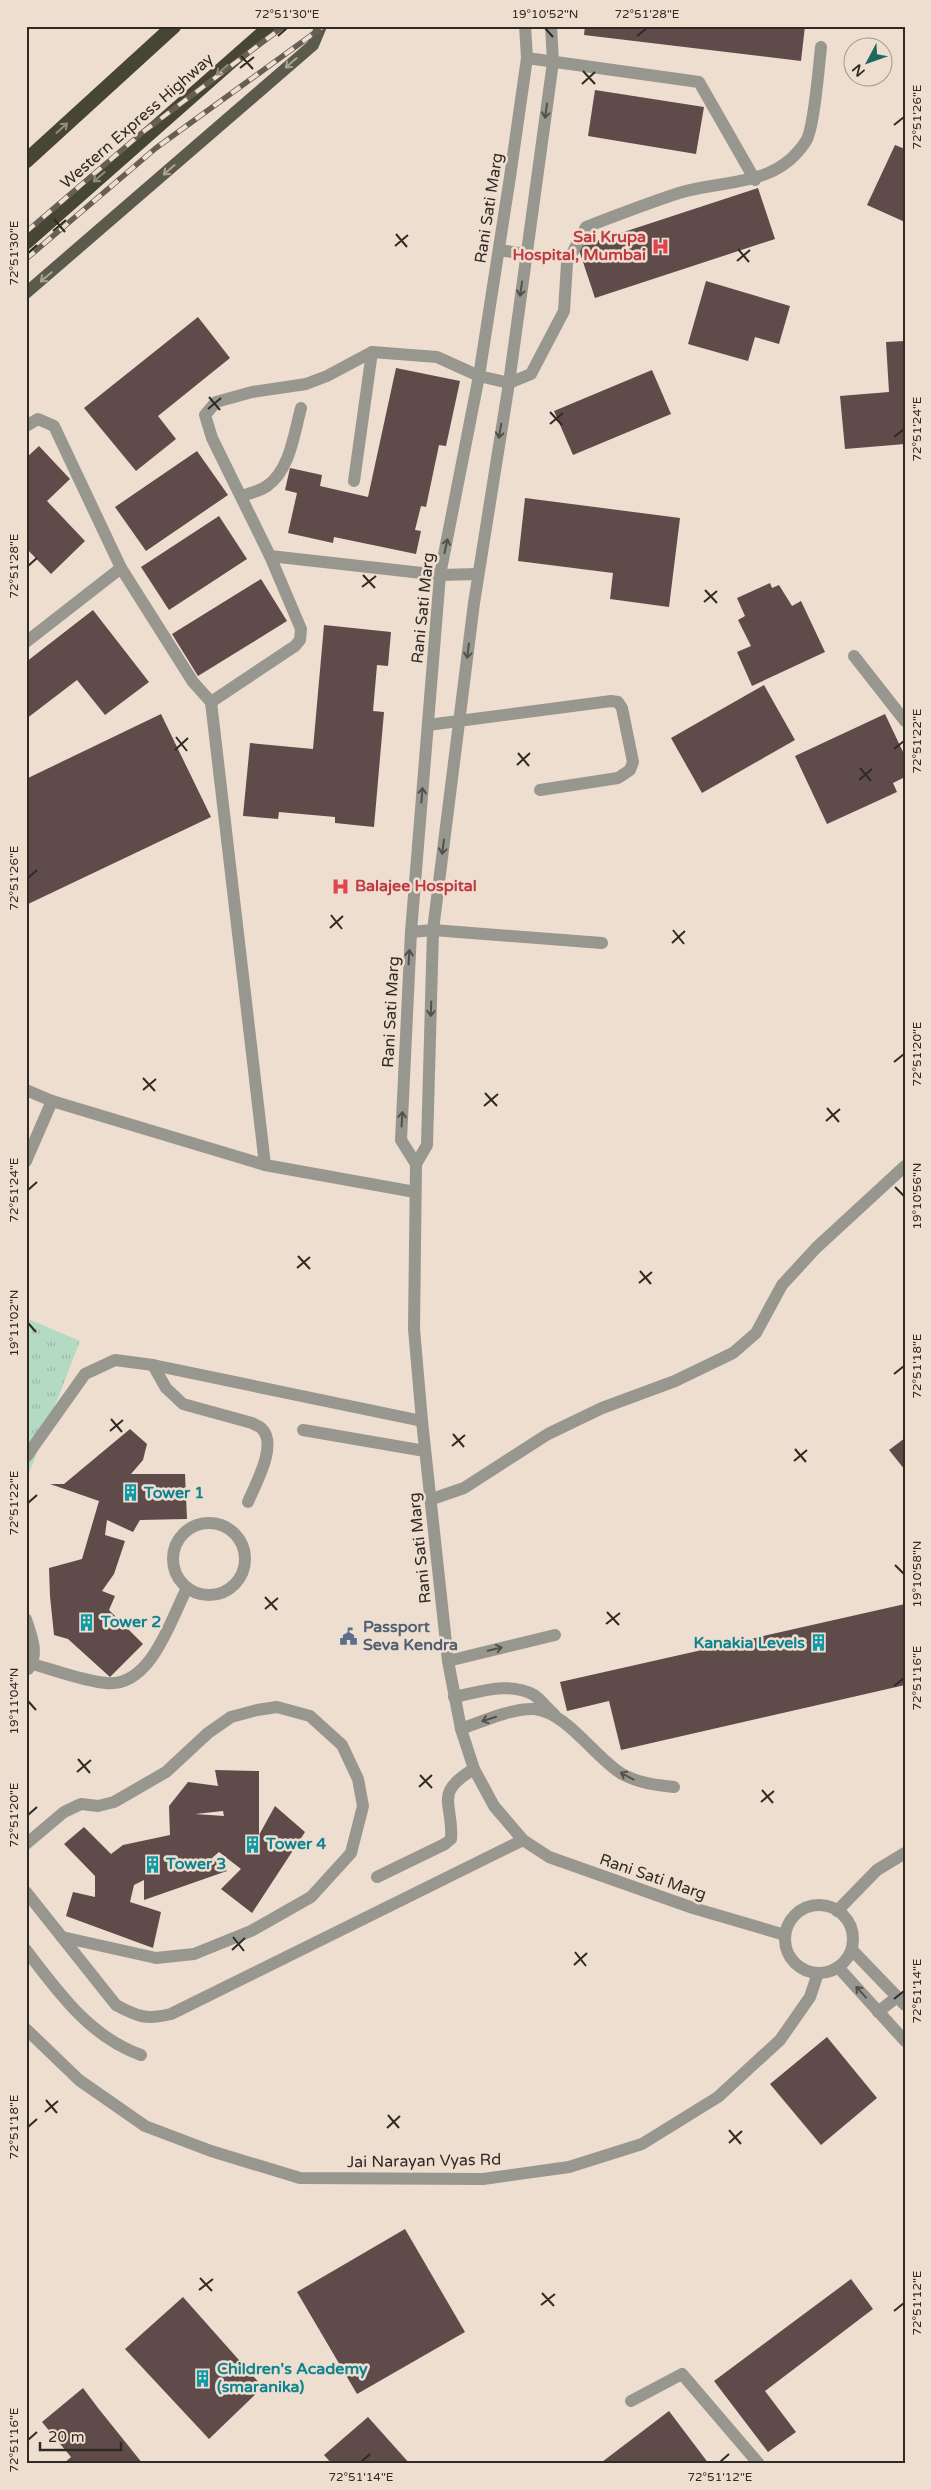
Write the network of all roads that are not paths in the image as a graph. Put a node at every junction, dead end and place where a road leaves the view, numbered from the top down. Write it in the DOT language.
graph roads {
  1 [pos="174,26"];
  2 [pos="271,26"];
  3 [pos="321,26"];
  4 [pos="525,26"];
  5 [pos="551,26"];
  6 [pos="821,47"];
  7 [pos="527,58"];
  8 [pos="554,62"];
  9 [pos="26,161"];
  10 [pos="755,180"];
  11 [pos="26,242"];
  12 [pos="499,250"];
  13 [pos="526,254"];
  14 [pos="26,293"];
  15 [pos="372,352"];
  16 [pos="479,376"];
  17 [pos="509,383"];
  18 [pos="301,408"];
  19 [pos="26,426"];
  20 [pos="354,480"];
  21 [pos="242,496"];
  22 [pos="270,556"];
  23 [pos="121,568"];
  24 [pos="478,574"];
  25 [pos="440,575"];
  26 [pos="26,642"];
  27 [pos="854,656"];
  28 [pos="211,702"];
  29 [pos="459,721"];
  30 [pos="905,721"];
  31 [pos="428,725"];
  32 [pos="540,790"];
  33 [pos="433,930"];
  34 [pos="411,932"];
  35 [pos="602,943"];
  36 [pos="26,1090"];
  37 [pos="52,1101"];
  38 [pos="26,1160"];
  39 [pos="416,1164"];
  40 [pos="265,1165"];
  41 [pos="905,1166"];
  42 [pos="415,1192"];
  43 [pos="153,1365"];
  44 [pos="422,1421"];
  45 [pos="303,1430"];
  46 [pos="425,1451"];
  47 [pos="26,1457"];
  48 [pos="432,1499"];
  49 [pos="248,1502"];
  50 [pos="187,1588"];
  51 [pos="26,1619"];
  52 [pos="555,1635"];
  53 [pos="448,1661"];
  54 [pos="29,1667"];
  55 [pos="454,1698"];
  56 [pos="556,1716"];
  57 [pos="460,1728"];
  58 [pos="474,1770"];
  59 [pos="674,1787"];
  60 [pos="523,1840"];
  61 [pos="26,1844"];
  62 [pos="905,1853"];
  63 [pos="378,1877"];
  64 [pos="26,1892"];
  65 [pos="837,1911"];
  66 [pos="785,1935"];
  67 [pos="62,1937"];
  68 [pos="852,1950"];
  69 [pos="27,1952"];
  70 [pos="838,1967"];
  71 [pos="818,1974"];
  72 [pos="901,2001"];
  73 [pos="878,2012"];
  74 [pos="26,2029"];
  75 [pos="905,2041"];
  76 [pos="141,2055"];
  77 [pos="631,2401"];
  78 [pos="759,2464"];
  9 -- 1 [label="highway, one-way"];
  2 -- 11 [label="highway, Western Express Highway, one-way"];
  3 -- 14 [label="main road, one-way"];
  4 -- 7 [label="street, Rani Sati Marg"];
  5 -- 8 [label="street, Rani Sati Marg"];
  6 -- 10 [label="street"];
  7 -- 8 [label="street"];
  7 -- 12 [label="street, Rani Sati Marg"];
  8 -- 10 [label="street"];
  8 -- 13 [label="street, Rani Sati Marg, one-way"];
  10 -- 17 [label="street"];
  12 -- 13 [label="street"];
  12 -- 16 [label="street, Rani Sati Marg"];
  13 -- 17 [label="street, Rani Sati Marg, one-way"];
  15 -- 16 [label="street"];
  15 -- 20 [label="street"];
  15 -- 21 [label="street"];
  16 -- 17 [label="street"];
  25 -- 16 [label="street, Rani Sati Marg, one-way"];
  17 -- 24 [label="street, Rani Sati Marg, one-way"];
  18 -- 21 [label="street"];
  19 -- 23 [label="street"];
  21 -- 22 [label="street"];
  22 -- 25 [label="street"];
  22 -- 28 [label="street"];
  23 -- 26 [label="street"];
  23 -- 28 [label="street"];
  24 -- 25 [label="street"];
  24 -- 29 [label="street, Rani Sati Marg, one-way"];
  25 -- 31 [label="street, Rani Sati Marg"];
  27 -- 30 [label="street"];
  28 -- 40 [label="street"];
  29 -- 31 [label="street"];
  29 -- 32 [label="street"];
  29 -- 33 [label="street, Rani Sati Marg, one-way"];
  34 -- 31 [label="street, Rani Sati Marg, one-way"];
  33 -- 34 [label="street"];
  33 -- 35 [label="street"];
  33 -- 39 [label="street, Rani Sati Marg, one-way"];
  39 -- 34 [label="street, Rani Sati Marg, one-way"];
  36 -- 37 [label="street"];
  37 -- 38 [label="street"];
  37 -- 40 [label="street"];
  39 -- 42 [label="street, Rani Sati Marg"];
  40 -- 42 [label="street"];
  41 -- 48 [label="street"];
  42 -- 44 [label="street, Rani Sati Marg"];
  43 -- 44 [label="street"];
  43 -- 47 [label="street"];
  43 -- 49 [label="street"];
  44 -- 46 [label="street, Rani Sati Marg"];
  45 -- 46 [label="street"];
  46 -- 48 [label="street, Rani Sati Marg"];
  48 -- 53 [label="street, Rani Sati Marg"];
  50 -- 50 [label="street"];
  50 -- 54 [label="street"];
  51 -- 54 [label="street"];
  53 -- 52 [label="street, one-way"];
  53 -- 55 [label="street, Rani Sati Marg"];
  55 -- 56 [label="street"];
  55 -- 57 [label="street, Rani Sati Marg"];
  56 -- 57 [label="street, one-way"];
  59 -- 56 [label="street, one-way"];
  57 -- 58 [label="street, Rani Sati Marg"];
  58 -- 60 [label="street, Rani Sati Marg"];
  58 -- 63 [label="street"];
  60 -- 66 [label="street, Rani Sati Marg"];
  60 -- 67 [label="street"];
  61 -- 67 [label="street"];
  62 -- 65 [label="street"];
  64 -- 67 [label="street"];
  65 -- 66 [label="street"];
  65 -- 68 [label="street"];
  66 -- 71 [label="street"];
  68 -- 70 [label="street"];
  68 -- 72 [label="street"];
  69 -- 76 [label="street"];
  70 -- 71 [label="street"];
  73 -- 70 [label="street, one-way"];
  71 -- 74 [label="street, Jai Narayan Vyas Rd"];
  72 -- 73 [label="street"];
  73 -- 75 [label="street"];
  77 -- 78 [label="street"];
}
